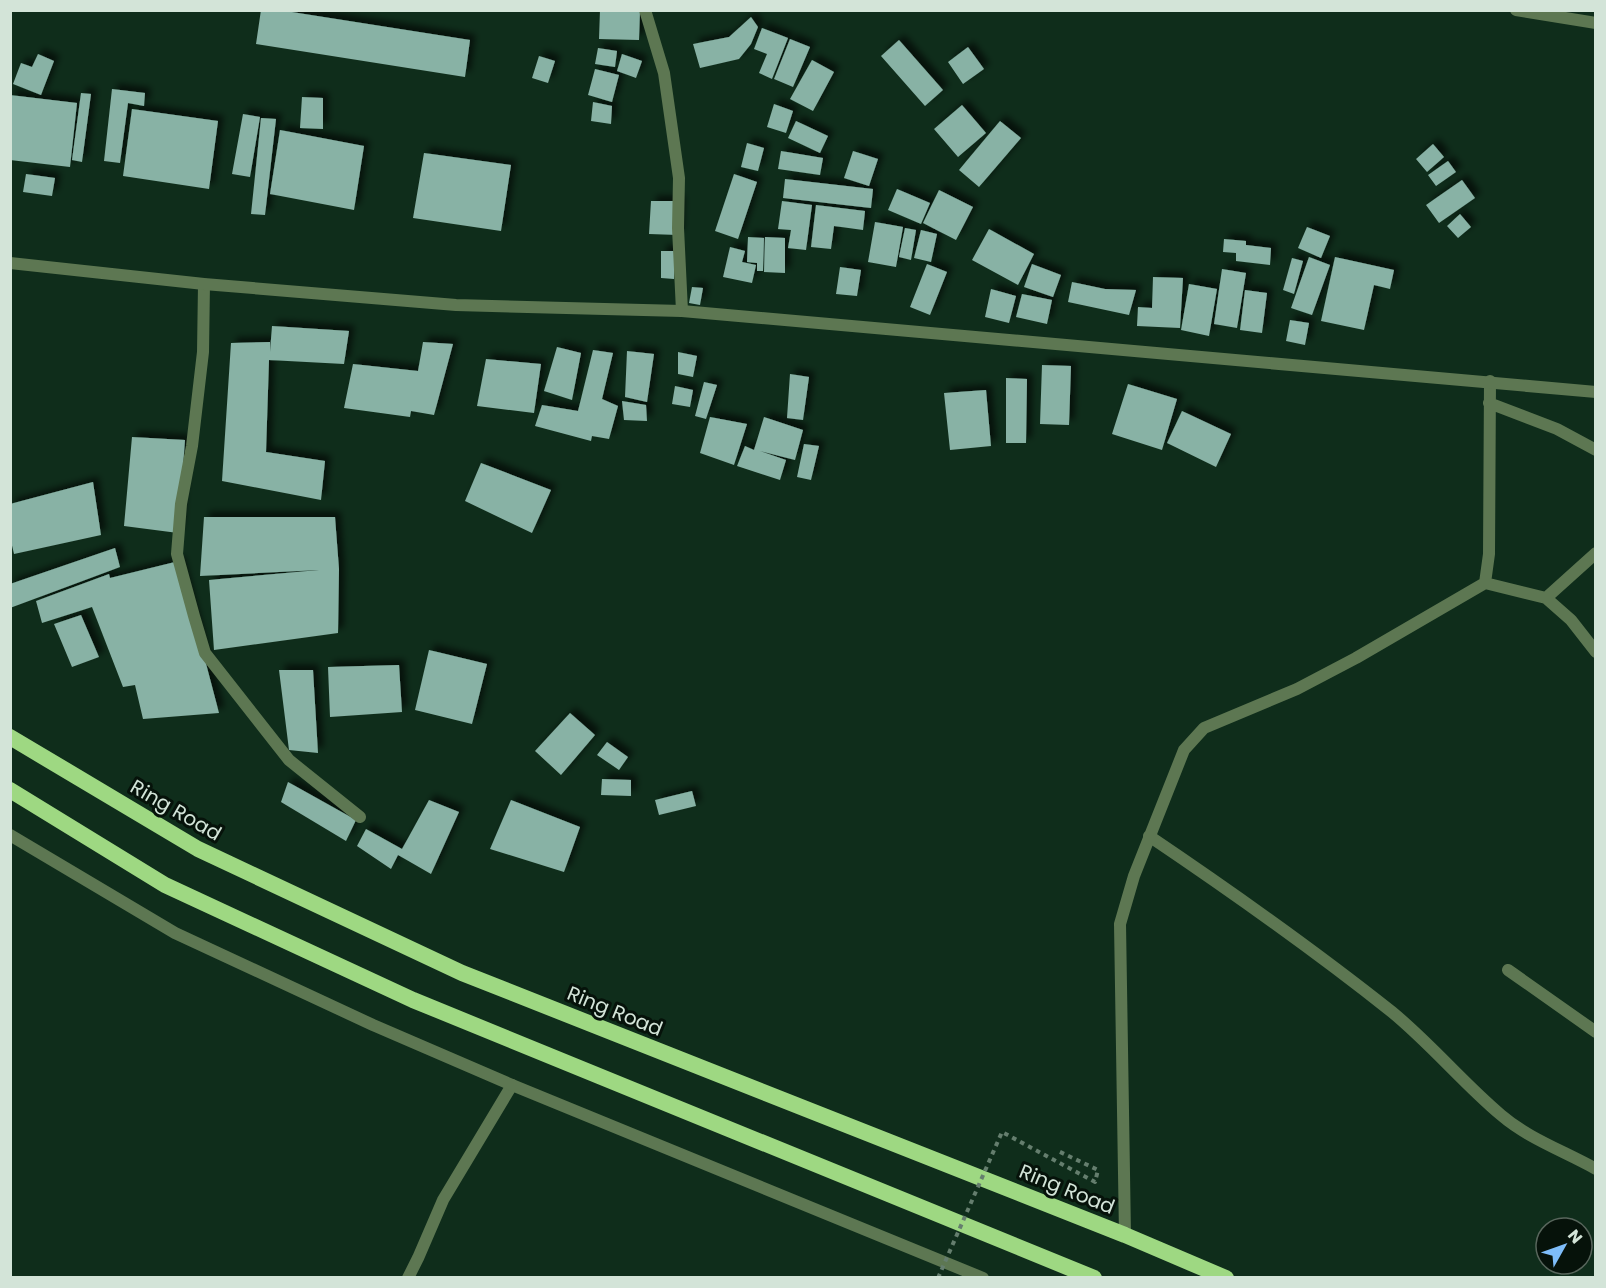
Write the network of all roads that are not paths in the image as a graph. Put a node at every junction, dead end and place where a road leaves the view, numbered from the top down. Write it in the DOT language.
graph roads {
  1 [pos="645,10"];
  2 [pos="1516,10"];
  3 [pos="1596,23"];
  4 [pos="10,263"];
  5 [pos="204,284"];
  6 [pos="682,311"];
  7 [pos="1491,381"];
  8 [pos="1596,392"];
  9 [pos="1489,403"];
  10 [pos="1596,450"];
  11 [pos="1596,553"];
  12 [pos="1485,583"];
  13 [pos="1546,598"];
  14 [pos="1596,652"];
  15 [pos="10,737"];
  16 [pos="10,790"];
  17 [pos="360,817"];
  18 [pos="10,835"];
  19 [pos="1149,836"];
  20 [pos="1508,970"];
  21 [pos="1596,1032"];
  22 [pos="512,1085"];
  23 [pos="1596,1169"];
  24 [pos="1125,1235"];
  25 [pos="408,1278"];
  26 [pos="983,1278"];
  27 [pos="1094,1278"];
  28 [pos="1226,1278"];
  1 -- 6 [label="street"];
  2 -- 3 [label="street"];
  4 -- 5 [label="street"];
  5 -- 6 [label="street"];
  5 -- 17 [label="street"];
  6 -- 7 [label="street"];
  7 -- 8 [label="street"];
  7 -- 9 [label="street"];
  9 -- 10 [label="street"];
  9 -- 12 [label="street"];
  11 -- 13 [label="street"];
  12 -- 13 [label="street"];
  12 -- 19 [label="street"];
  13 -- 14 [label="street"];
  15 -- 24 [label="highway, Ring Road"];
  16 -- 27 [label="highway"];
  18 -- 22 [label="street"];
  19 -- 23 [label="street"];
  19 -- 24 [label="street"];
  20 -- 21 [label="street"];
  22 -- 25 [label="street"];
  22 -- 26 [label="street"];
  24 -- 28 [label="highway, Ring Road"];
}
